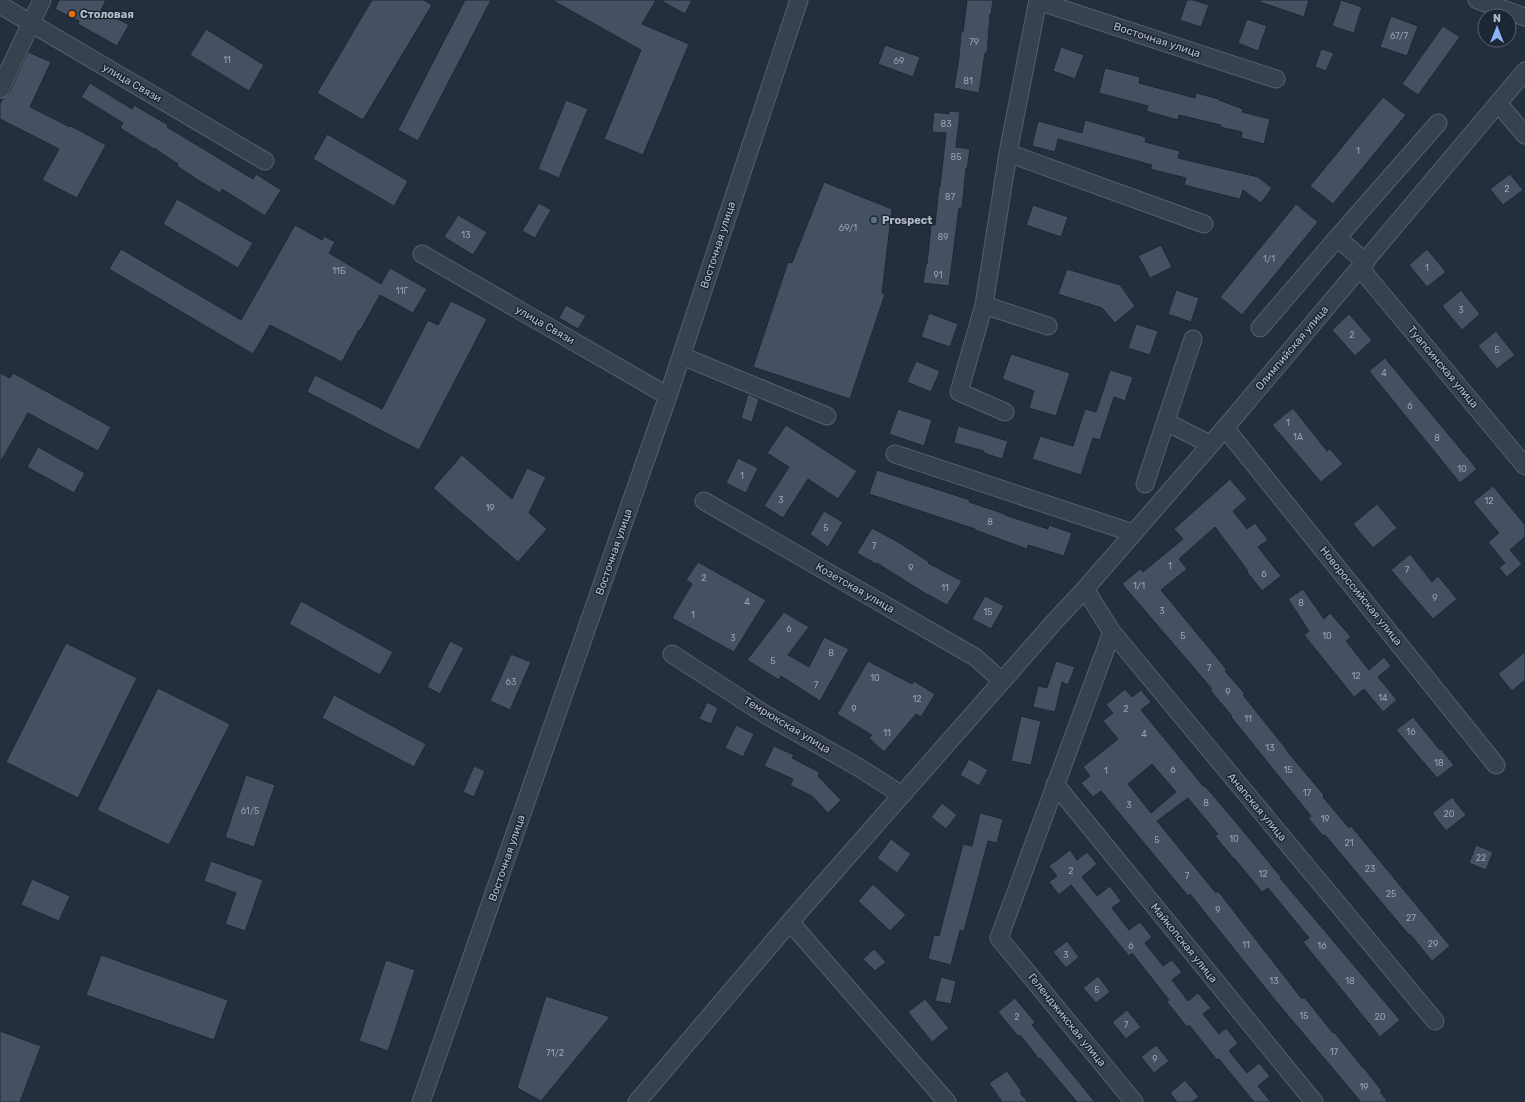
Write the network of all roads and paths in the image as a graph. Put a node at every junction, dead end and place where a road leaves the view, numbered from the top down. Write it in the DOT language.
graph roads {
  1 [pos="42,0"];
  2 [pos="799,0"];
  3 [pos="1038,0"];
  4 [pos="1477,0"];
  5 [pos="0,5"];
  6 [pos="1525,17"];
  7 [pos="31,24"];
  8 [pos="1525,71"];
  9 [pos="1276,79"];
  10 [pos="0,89"];
  11 [pos="1498,103"];
  12 [pos="1438,123"];
  13 [pos="1525,135"];
  14 [pos="1008,153"];
  15 [pos="265,161"];
  16 [pos="1204,224"];
  17 [pos="1337,238"];
  18 [pos="422,254"];
  19 [pos="1363,265"];
  20 [pos="984,305"];
  21 [pos="1048,326"];
  22 [pos="1260,328"];
  23 [pos="1193,339"];
  24 [pos="682,356"];
  25 [pos="668,396"];
  26 [pos="1005,412"];
  27 [pos="828,416"];
  28 [pos="1166,422"];
  29 [pos="1225,428"];
  30 [pos="1210,444"];
  31 [pos="895,454"];
  32 [pos="1525,466"];
  33 [pos="1145,484"];
  34 [pos="704,500"];
  35 [pos="1133,533"];
  36 [pos="1085,589"];
  37 [pos="1112,632"];
  38 [pos="672,654"];
  39 [pos="1002,681"];
  40 [pos="1496,765"];
  41 [pos="1055,784"];
  42 [pos="902,795"];
  43 [pos="790,922"];
  44 [pos="1435,1021"];
  45 [pos="421,1102"];
  46 [pos="637,1102"];
  47 [pos="947,1102"];
  48 [pos="1134,1102"];
  49 [pos="1314,1102"];
  1 -- 7 [label="street"];
  2 -- 24 [label="street, Восточная улица"];
  3 -- 9 [label="street, Восточная улица"];
  3 -- 14 [label="street, Восточная улица"];
  4 -- 6 [label="street"];
  5 -- 7 [label="street, улица Связи"];
  7 -- 10 [label="street"];
  7 -- 15 [label="street, улица Связи"];
  8 -- 11 [label="street, Олимпийская улица"];
  11 -- 13 [label="street"];
  11 -- 19 [label="street, Олимпийская улица"];
  12 -- 17 [label="street"];
  14 -- 16 [label="street"];
  14 -- 20 [label="street, Восточная улица"];
  17 -- 19 [label="street, Туапсинская улица"];
  17 -- 22 [label="street"];
  18 -- 25 [label="street, улица Связи"];
  19 -- 29 [label="street, Олимпийская улица"];
  19 -- 32 [label="street, Туапсинская улица"];
  20 -- 21 [label="street"];
  20 -- 26 [label="street, Восточная улица"];
  23 -- 28 [label="street"];
  24 -- 25 [label="street, Восточная улица"];
  24 -- 27 [label="street"];
  25 -- 45 [label="street, Восточная улица"];
  28 -- 30 [label="street"];
  28 -- 33 [label="street"];
  29 -- 30 [label="street, Олимпийская улица"];
  29 -- 40 [label="street, Новороссийская улица"];
  30 -- 35 [label="street, Олимпийская улица"];
  31 -- 35 [label="street"];
  34 -- 39 [label="street, Козетская улица"];
  35 -- 36 [label="street, Олимпийская улица"];
  36 -- 37 [label="street, Анапская улица"];
  36 -- 39 [label="street, Олимпийская улица"];
  37 -- 41 [label="street"];
  37 -- 44 [label="street, Анапская улица"];
  38 -- 42 [label="street, Темрюкская улица"];
  39 -- 42 [label="street, Олимпийская улица"];
  41 -- 48 [label="street, Геленджикская улица"];
  41 -- 49 [label="street, Майкопская улица"];
  42 -- 43 [label="street, Олимпийская улица"];
  43 -- 46 [label="street, Олимпийская улица"];
  43 -- 47 [label="street"];
}
